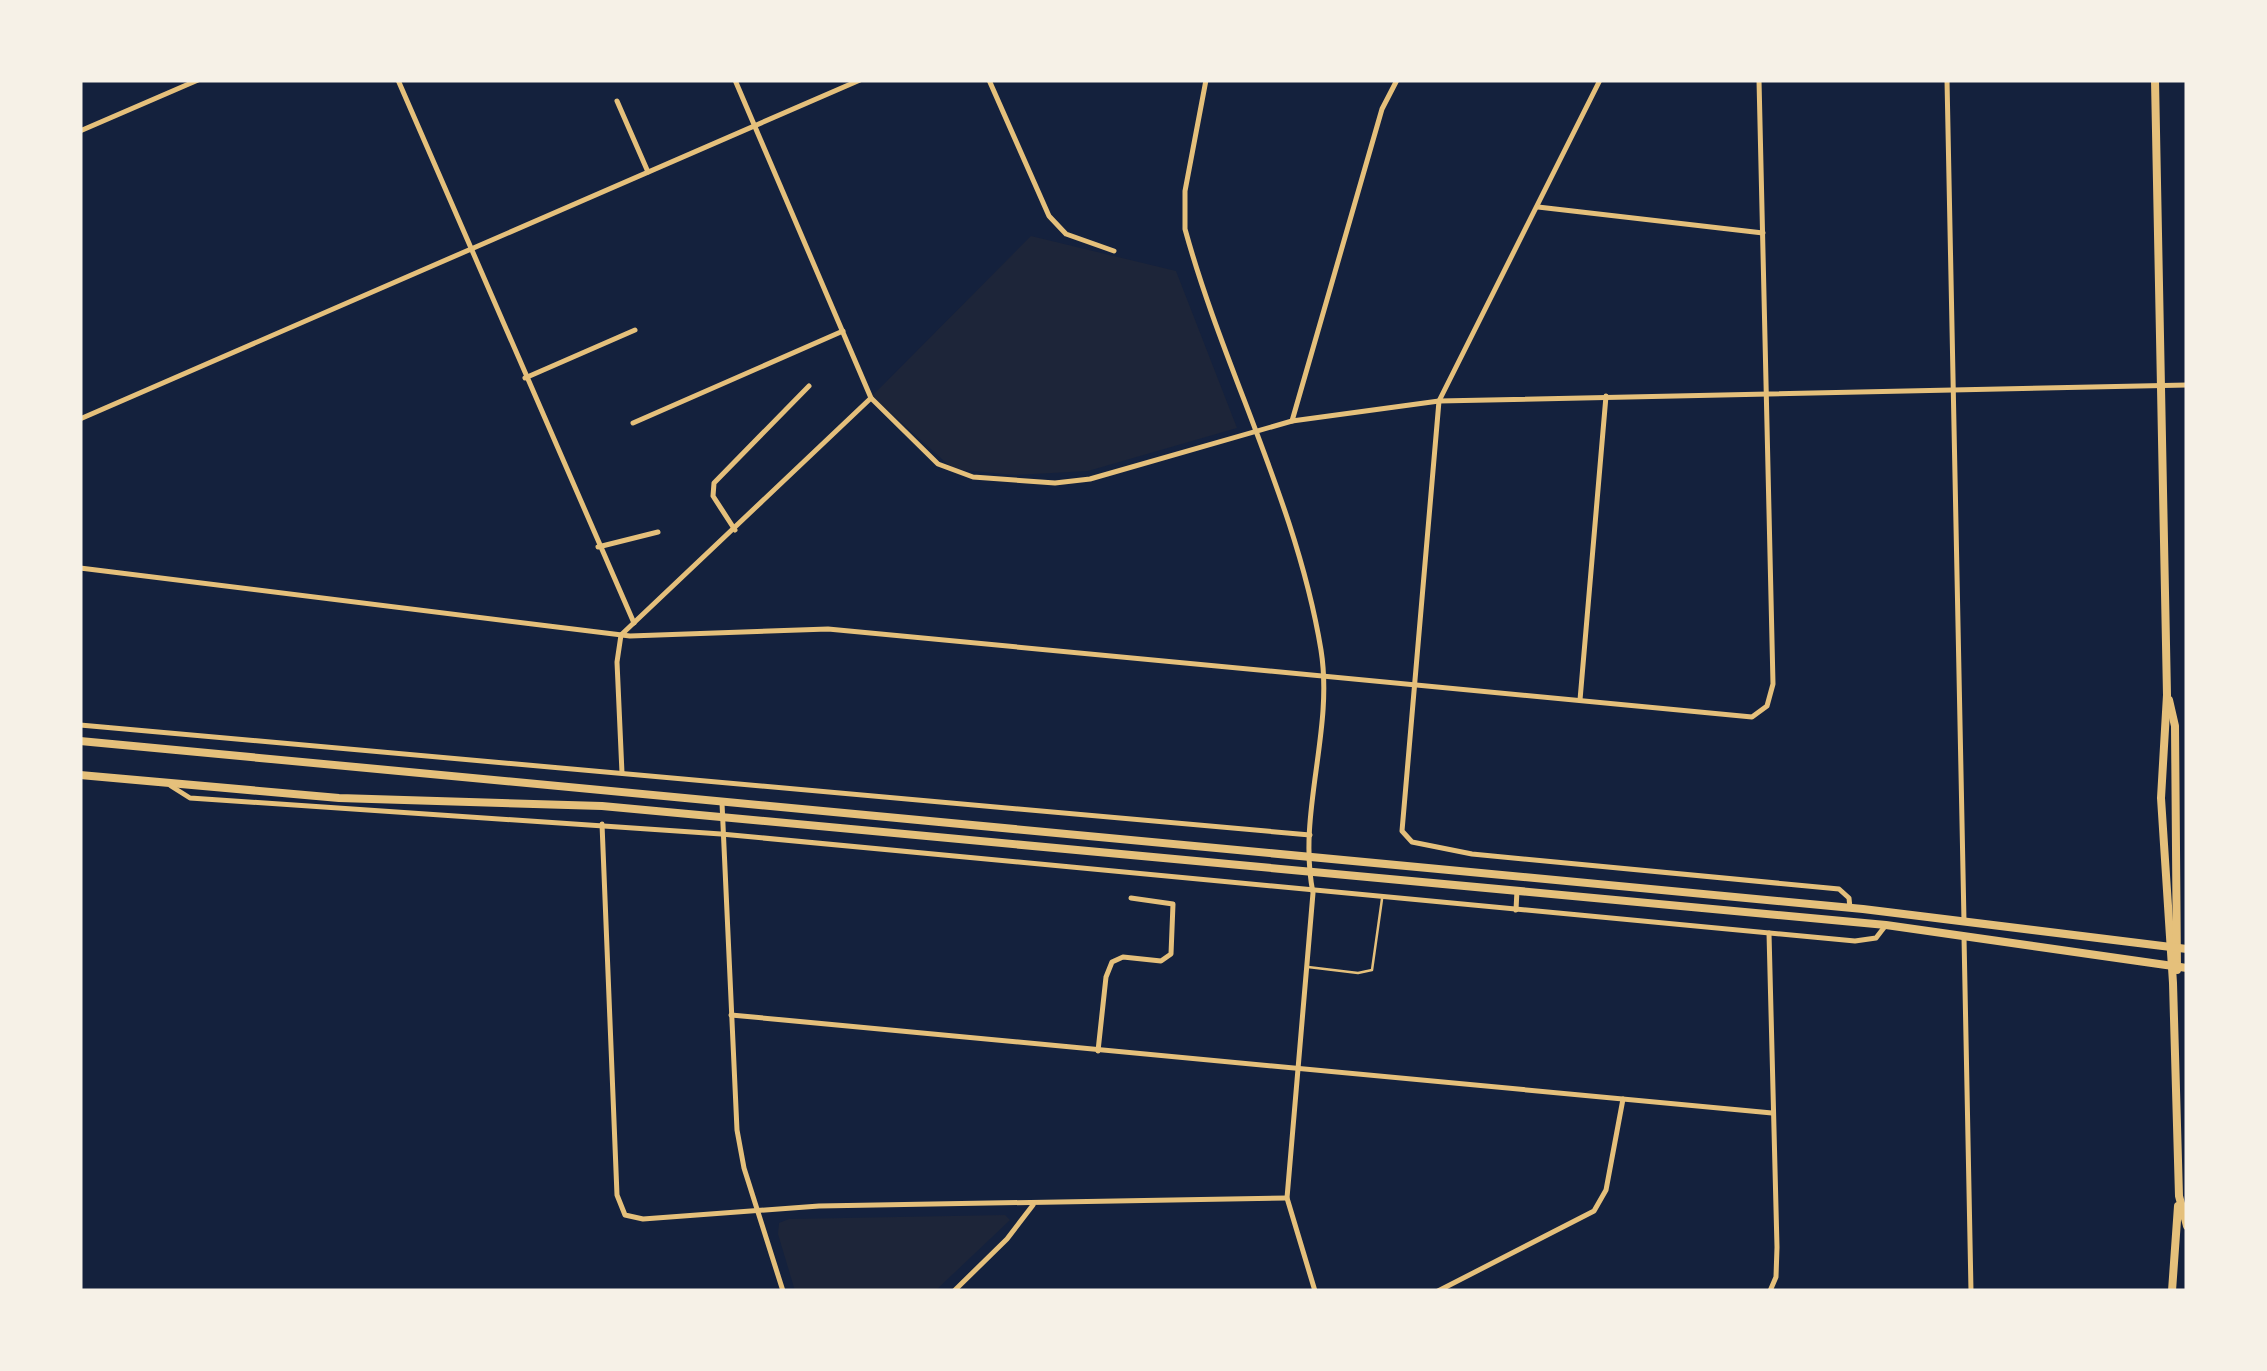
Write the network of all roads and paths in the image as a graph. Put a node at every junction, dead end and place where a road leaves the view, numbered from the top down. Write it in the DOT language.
graph roads {
  1 [pos="198,80"];
  2 [pos="398,80"];
  3 [pos="735,80"];
  4 [pos="860,80"];
  5 [pos="990,80"];
  6 [pos="1206,80"];
  7 [pos="1397,80"];
  8 [pos="1600,80"];
  9 [pos="1760,80"];
  10 [pos="1947,80"];
  11 [pos="2155,80"];
  12 [pos="617,101"];
  13 [pos="756,126"];
  14 [pos="80,131"];
  15 [pos="648,172"];
  16 [pos="1536,206"];
  17 [pos="1763,234"];
  18 [pos="1114,251"];
  19 [pos="469,252"];
  20 [pos="635,330"];
  21 [pos="843,331"];
  22 [pos="525,378"];
  23 [pos="2161,385"];
  24 [pos="2187,385"];
  25 [pos="809,386"];
  26 [pos="1954,390"];
  27 [pos="1765,394"];
  28 [pos="1606,396"];
  29 [pos="871,398"];
  30 [pos="1439,402"];
  31 [pos="80,419"];
  32 [pos="1292,421"];
  33 [pos="633,423"];
  34 [pos="1257,430"];
  35 [pos="735,530"];
  36 [pos="658,532"];
  37 [pos="598,547"];
  38 [pos="80,568"];
  39 [pos="634,624"];
  40 [pos="621,635"];
  41 [pos="1323,677"];
  42 [pos="1414,686"];
  43 [pos="2168,696"];
  44 [pos="1580,700"];
  45 [pos="80,725"];
  46 [pos="80,740"];
  47 [pos="622,774"];
  48 [pos="80,775"];
  49 [pos="170,784"];
  50 [pos="722,803"];
  51 [pos="721,818"];
  52 [pos="602,824"];
  53 [pos="721,834"];
  54 [pos="1310,835"];
  55 [pos="1434,848"];
  56 [pos="1309,856"];
  57 [pos="1535,862"];
  58 [pos="1432,870"];
  59 [pos="1309,872"];
  60 [pos="1533,879"];
  61 [pos="1517,890"];
  62 [pos="1314,894"];
  63 [pos="1131,898"];
  64 [pos="1382,899"];
  65 [pos="1850,908"];
  66 [pos="1516,910"];
  67 [pos="1964,921"];
  68 [pos="1886,924"];
  69 [pos="1769,933"];
  70 [pos="1964,934"];
  71 [pos="2178,948"];
  72 [pos="1306,966"];
  73 [pos="2178,967"];
  74 [pos="731,1015"];
  75 [pos="1098,1051"];
  76 [pos="1298,1069"];
  77 [pos="1623,1099"];
  78 [pos="1772,1113"];
  79 [pos="2179,1196"];
  80 [pos="1287,1198"];
  81 [pos="1034,1204"];
  82 [pos="756,1211"];
  83 [pos="2187,1226"];
  84 [pos="783,1291"];
  85 [pos="954,1291"];
  86 [pos="1315,1291"];
  87 [pos="1438,1291"];
  88 [pos="1770,1291"];
  89 [pos="1971,1291"];
  90 [pos="2172,1291"];
  1 -- 14 [label="street"];
  2 -- 19 [label="street"];
  3 -- 13 [label="street"];
  4 -- 13 [label="street"];
  5 -- 18 [label="street"];
  6 -- 34 [label="street"];
  7 -- 32 [label="street"];
  8 -- 16 [label="street"];
  9 -- 17 [label="street"];
  10 -- 26 [label="street"];
  11 -- 23 [label="main road"];
  12 -- 15 [label="street"];
  13 -- 15 [label="street"];
  13 -- 21 [label="street"];
  15 -- 19 [label="street"];
  16 -- 17 [label="street"];
  16 -- 30 [label="street"];
  17 -- 27 [label="street"];
  19 -- 22 [label="street"];
  19 -- 31 [label="street"];
  20 -- 22 [label="street"];
  21 -- 29 [label="street"];
  21 -- 33 [label="street"];
  22 -- 37 [label="street"];
  23 -- 24 [label="street"];
  23 -- 26 [label="street"];
  23 -- 43 [label="main road"];
  25 -- 35 [label="street"];
  26 -- 27 [label="street"];
  26 -- 67 [label="street"];
  27 -- 28 [label="street"];
  27 -- 44 [label="street"];
  28 -- 30 [label="street"];
  28 -- 44 [label="street"];
  29 -- 34 [label="street"];
  29 -- 35 [label="street"];
  30 -- 32 [label="street"];
  30 -- 42 [label="street"];
  32 -- 34 [label="street"];
  34 -- 41 [label="street"];
  35 -- 39 [label="street"];
  36 -- 37 [label="street"];
  37 -- 39 [label="street"];
  38 -- 40 [label="street"];
  39 -- 40 [label="street"];
  40 -- 41 [label="street"];
  40 -- 47 [label="street"];
  41 -- 42 [label="street"];
  41 -- 54 [label="street"];
  42 -- 44 [label="street"];
  42 -- 55 [label="street"];
  43 -- 71 [label="main road"];
  43 -- 71 [label="main road"];
  45 -- 47 [label="street"];
  46 -- 50 [label="main road"];
  47 -- 54 [label="street"];
  48 -- 49 [label="main road"];
  49 -- 51 [label="main road"];
  49 -- 52 [label="street"];
  50 -- 51 [label="street"];
  50 -- 56 [label="main road"];
  51 -- 53 [label="street"];
  51 -- 59 [label="main road"];
  52 -- 53 [label="street"];
  52 -- 82 [label="street"];
  53 -- 62 [label="street"];
  53 -- 74 [label="street"];
  54 -- 56 [label="street"];
  55 -- 57 [label="street"];
  55 -- 58 [label="street"];
  56 -- 58 [label="main road"];
  56 -- 59 [label="street"];
  57 -- 60 [label="street"];
  57 -- 65 [label="street"];
  58 -- 60 [label="main road"];
  59 -- 61 [label="main road"];
  59 -- 62 [label="street"];
  60 -- 65 [label="main road"];
  61 -- 66 [label="street"];
  61 -- 68 [label="main road"];
  62 -- 64 [label="street"];
  62 -- 72 [label="street"];
  63 -- 75 [label="street"];
  64 -- 66 [label="street"];
  64 -- 72 [label="lane"];
  65 -- 67 [label="main road"];
  66 -- 69 [label="street"];
  67 -- 71 [label="main road"];
  68 -- 69 [label="street"];
  68 -- 70 [label="main road"];
  69 -- 78 [label="street"];
  70 -- 73 [label="main road"];
  70 -- 89 [label="street"];
  71 -- 73 [label="main road"];
  72 -- 76 [label="street"];
  73 -- 79 [label="main road"];
  74 -- 75 [label="street"];
  74 -- 82 [label="street"];
  75 -- 76 [label="street"];
  76 -- 77 [label="street"];
  76 -- 80 [label="street"];
  77 -- 78 [label="street"];
  77 -- 87 [label="street"];
  78 -- 88 [label="street"];
  79 -- 83 [label="main road"];
  79 -- 90 [label="main road"];
  80 -- 81 [label="street"];
  80 -- 86 [label="street"];
  81 -- 82 [label="street"];
  81 -- 85 [label="street"];
  82 -- 84 [label="street"];
}
